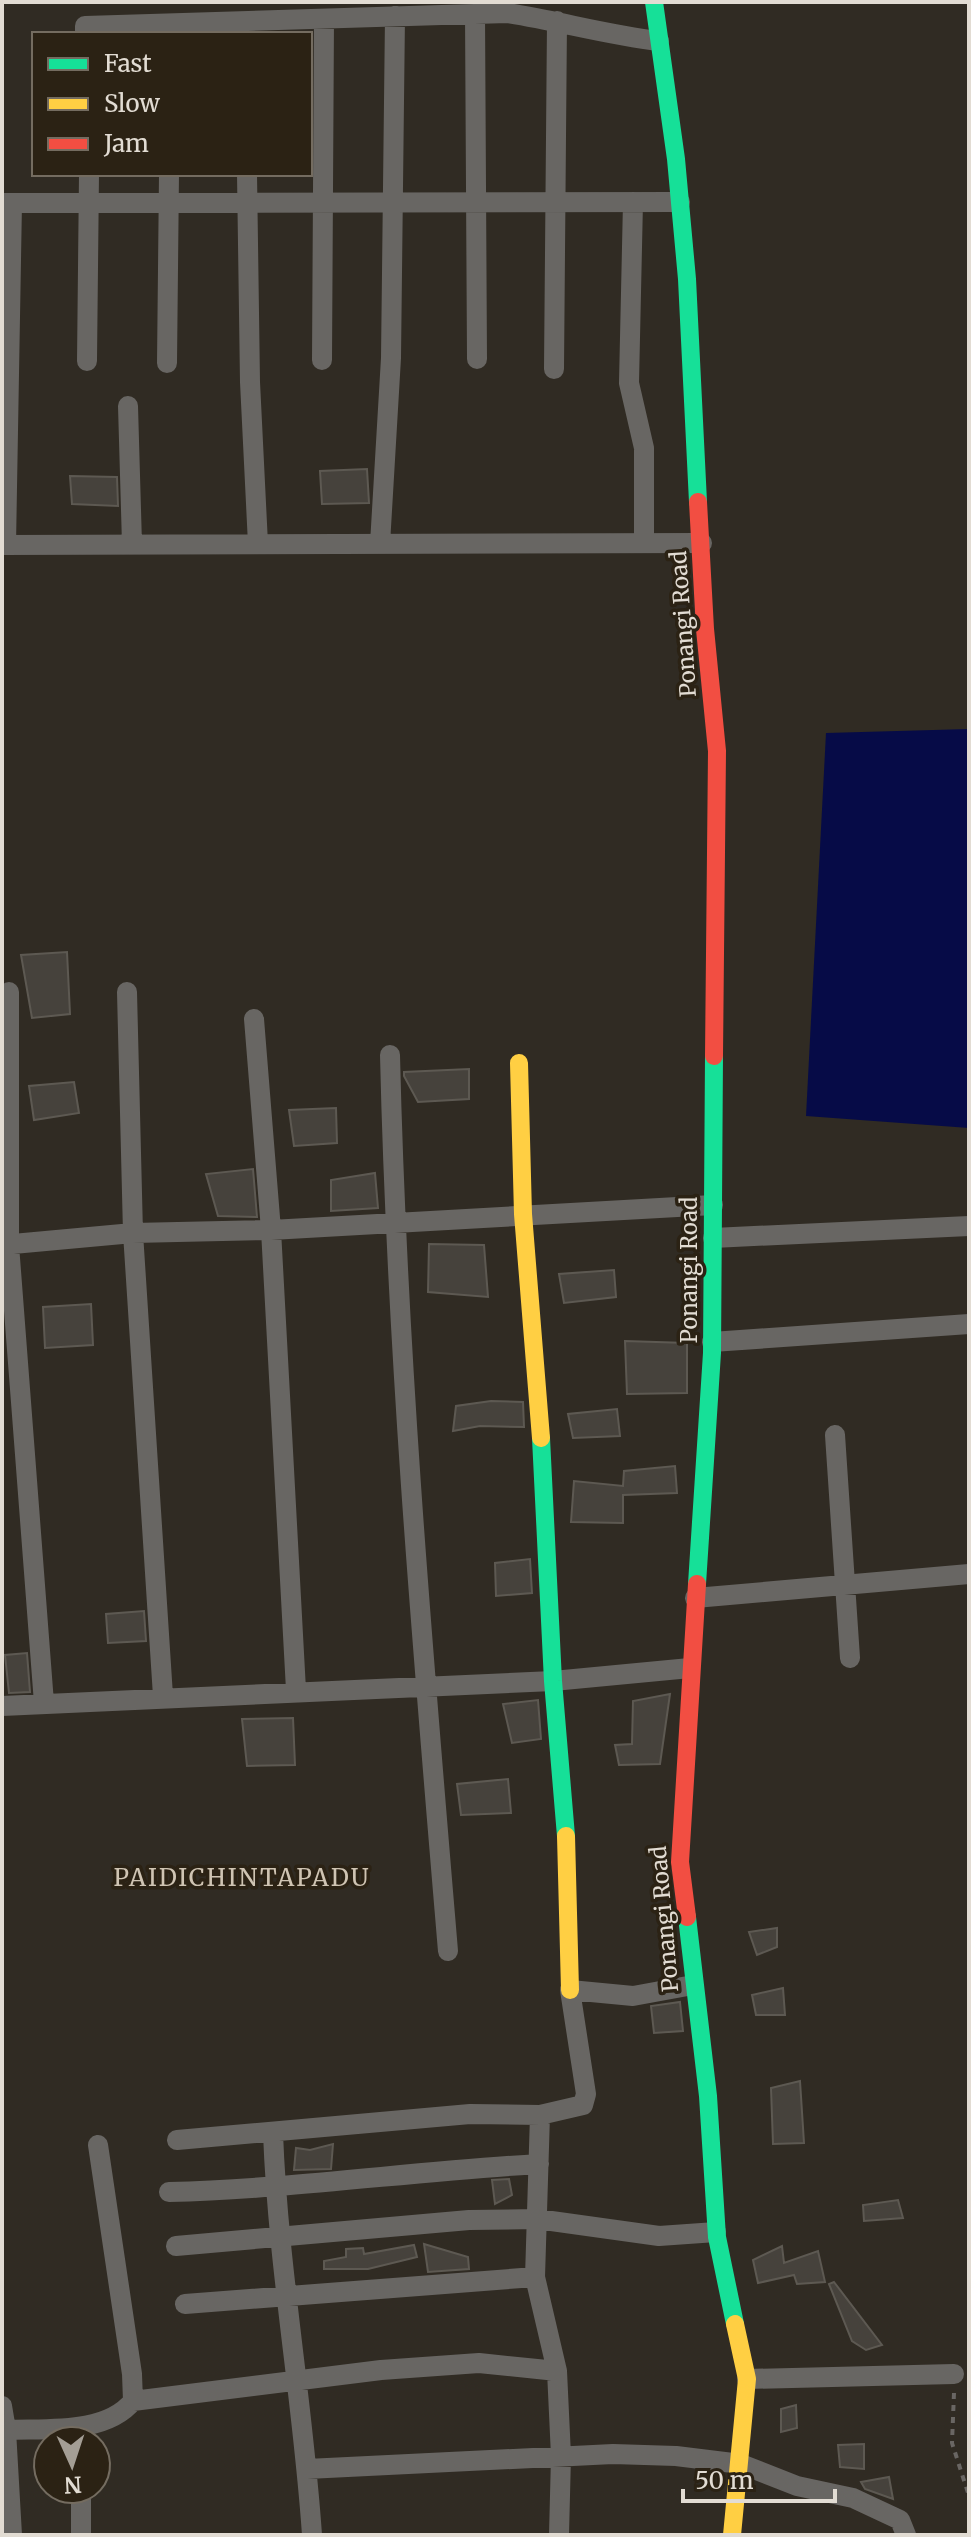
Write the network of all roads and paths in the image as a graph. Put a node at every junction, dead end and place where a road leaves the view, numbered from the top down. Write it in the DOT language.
graph roads {
  1 [pos="654,2"];
  2 [pos="475,14"];
  3 [pos="395,16"];
  4 [pos="324,19"];
  5 [pos="557,21"];
  6 [pos="244,28"];
  7 [pos="169,29"];
  8 [pos="85,32"];
  9 [pos="659,41"];
  10 [pos="89,176"];
  11 [pos="169,176"];
  12 [pos="247,176"];
  13 [pos="392,201"];
  14 [pos="556,202"];
  15 [pos="633,202"];
  16 [pos="680,202"];
  17 [pos="7,203"];
  18 [pos="89,203"];
  19 [pos="169,203"];
  20 [pos="247,203"];
  21 [pos="325,203"];
  22 [pos="479,203"];
  23 [pos="477,359"];
  24 [pos="322,360"];
  25 [pos="87,361"];
  26 [pos="167,363"];
  27 [pos="554,369"];
  28 [pos="128,406"];
  29 [pos="644,543"];
  30 [pos="702,543"];
  31 [pos="132,544"];
  32 [pos="258,544"];
  33 [pos="380,544"];
  34 [pos="4,545"];
  35 [pos="9,992"];
  36 [pos="127,992"];
  37 [pos="254,1019"];
  38 [pos="390,1055"];
  39 [pos="519,1063"];
  40 [pos="713,1205"];
  41 [pos="523,1214"];
  42 [pos="394,1222"];
  43 [pos="969,1226"];
  44 [pos="271,1230"];
  45 [pos="133,1233"];
  46 [pos="713,1238"];
  47 [pos="5,1245"];
  48 [pos="969,1324"];
  49 [pos="712,1342"];
  50 [pos="835,1435"];
  51 [pos="969,1574"];
  52 [pos="844,1585"];
  53 [pos="695,1598"];
  54 [pos="850,1658"];
  55 [pos="690,1668"];
  56 [pos="553,1681"];
  57 [pos="426,1684"];
  58 [pos="296,1690"];
  59 [pos="163,1696"];
  60 [pos="44,1703"];
  61 [pos="2,1706"];
  62 [pos="448,1951"];
  63 [pos="693,1985"];
  64 [pos="570,1990"];
  65 [pos="540,2115"];
  66 [pos="273,2133"];
  67 [pos="177,2140"];
  68 [pos="98,2145"];
  69 [pos="539,2164"];
  70 [pos="275,2187"];
  71 [pos="169,2192"];
  72 [pos="537,2219"];
  73 [pos="716,2232"];
  74 [pos="282,2236"];
  75 [pos="176,2246"];
  76 [pos="535,2277"];
  77 [pos="289,2294"];
  78 [pos="185,2304"];
  79 [pos="557,2371"];
  80 [pos="954,2374"];
  81 [pos="747,2379"];
  82 [pos="298,2382"];
  83 [pos="133,2401"];
  84 [pos="2,2406"];
  85 [pos="96,2425"];
  86 [pos="6,2430"];
  87 [pos="32,2431"];
  88 [pos="561,2456"];
  89 [pos="741,2464"];
  90 [pos="307,2469"];
  91 [pos="969,2496"];
  92 [pos="81,2505"];
  93 [pos="12,2535"];
  94 [pos="81,2535"];
  95 [pos="312,2535"];
  96 [pos="559,2535"];
  97 [pos="732,2535"];
  98 [pos="906,2535"];
  1 -- 9 [label="street, Ponangi Road"];
  2 -- 3 [label="street"];
  2 -- 5 [label="street"];
  2 -- 22 [label="street"];
  3 -- 4 [label="street"];
  3 -- 13 [label="street"];
  4 -- 6 [label="street"];
  4 -- 21 [label="street"];
  5 -- 9 [label="street"];
  5 -- 14 [label="street"];
  6 -- 7 [label="street"];
  7 -- 8 [label="street"];
  9 -- 16 [label="street, Ponangi Road"];
  10 -- 18 [label="street"];
  11 -- 19 [label="street"];
  12 -- 20 [label="street"];
  13 -- 21 [label="street"];
  13 -- 22 [label="street"];
  13 -- 33 [label="street"];
  14 -- 15 [label="street"];
  14 -- 22 [label="street"];
  14 -- 27 [label="street"];
  15 -- 16 [label="street"];
  15 -- 29 [label="street"];
  16 -- 30 [label="street, Ponangi Road"];
  17 -- 18 [label="street"];
  17 -- 34 [label="street"];
  18 -- 19 [label="street"];
  18 -- 25 [label="street"];
  19 -- 20 [label="street"];
  19 -- 26 [label="street"];
  20 -- 21 [label="street"];
  20 -- 32 [label="street"];
  21 -- 24 [label="street"];
  22 -- 23 [label="street"];
  28 -- 31 [label="street"];
  29 -- 30 [label="street"];
  29 -- 33 [label="street"];
  30 -- 40 [label="street, Ponangi Road"];
  31 -- 32 [label="street"];
  31 -- 34 [label="street"];
  32 -- 33 [label="street"];
  35 -- 47 [label="street"];
  36 -- 45 [label="street"];
  37 -- 44 [label="street"];
  38 -- 42 [label="street"];
  39 -- 41 [label="street"];
  40 -- 41 [label="street"];
  40 -- 46 [label="street, Ponangi Road"];
  41 -- 42 [label="street"];
  41 -- 56 [label="street"];
  42 -- 44 [label="street"];
  42 -- 57 [label="street"];
  43 -- 46 [label="street"];
  44 -- 45 [label="street"];
  44 -- 58 [label="street"];
  45 -- 47 [label="street"];
  45 -- 59 [label="street"];
  46 -- 49 [label="street, Ponangi Road"];
  47 -- 60 [label="street"];
  48 -- 49 [label="street"];
  49 -- 53 [label="street, Ponangi Road"];
  50 -- 52 [label="street"];
  51 -- 52 [label="street"];
  52 -- 53 [label="street"];
  52 -- 54 [label="street"];
  53 -- 55 [label="street, Ponangi Road"];
  55 -- 56 [label="street"];
  55 -- 63 [label="street, Ponangi Road"];
  56 -- 57 [label="street"];
  56 -- 64 [label="street"];
  57 -- 58 [label="street"];
  57 -- 62 [label="street"];
  58 -- 59 [label="street"];
  59 -- 60 [label="street"];
  60 -- 61 [label="street"];
  63 -- 64 [label="street"];
  63 -- 73 [label="street, Ponangi Road"];
  64 -- 65 [label="street"];
  65 -- 66 [label="street"];
  65 -- 69 [label="street"];
  66 -- 67 [label="street"];
  66 -- 70 [label="street"];
  68 -- 83 [label="street"];
  69 -- 70 [label="street"];
  69 -- 72 [label="street"];
  70 -- 71 [label="street"];
  70 -- 74 [label="street"];
  72 -- 73 [label="street"];
  72 -- 74 [label="street"];
  72 -- 76 [label="street"];
  73 -- 81 [label="street, Ponangi Road"];
  74 -- 75 [label="street"];
  74 -- 77 [label="street"];
  76 -- 77 [label="street"];
  76 -- 79 [label="street"];
  77 -- 78 [label="street"];
  77 -- 82 [label="street"];
  79 -- 82 [label="street"];
  79 -- 88 [label="street"];
  80 -- 81 [label="street"];
  80 -- 91 [label="path"];
  81 -- 89 [label="street, Ponangi Road"];
  82 -- 83 [label="street"];
  82 -- 90 [label="street"];
  83 -- 85 [label="street"];
  84 -- 86 [label="street"];
  86 -- 87 [label="street"];
  86 -- 93 [label="street"];
  88 -- 89 [label="street"];
  88 -- 90 [label="street"];
  88 -- 96 [label="street"];
  89 -- 97 [label="street, Ponangi Road"];
  89 -- 98 [label="street"];
  90 -- 95 [label="street"];
  92 -- 94 [label="street"];
}
